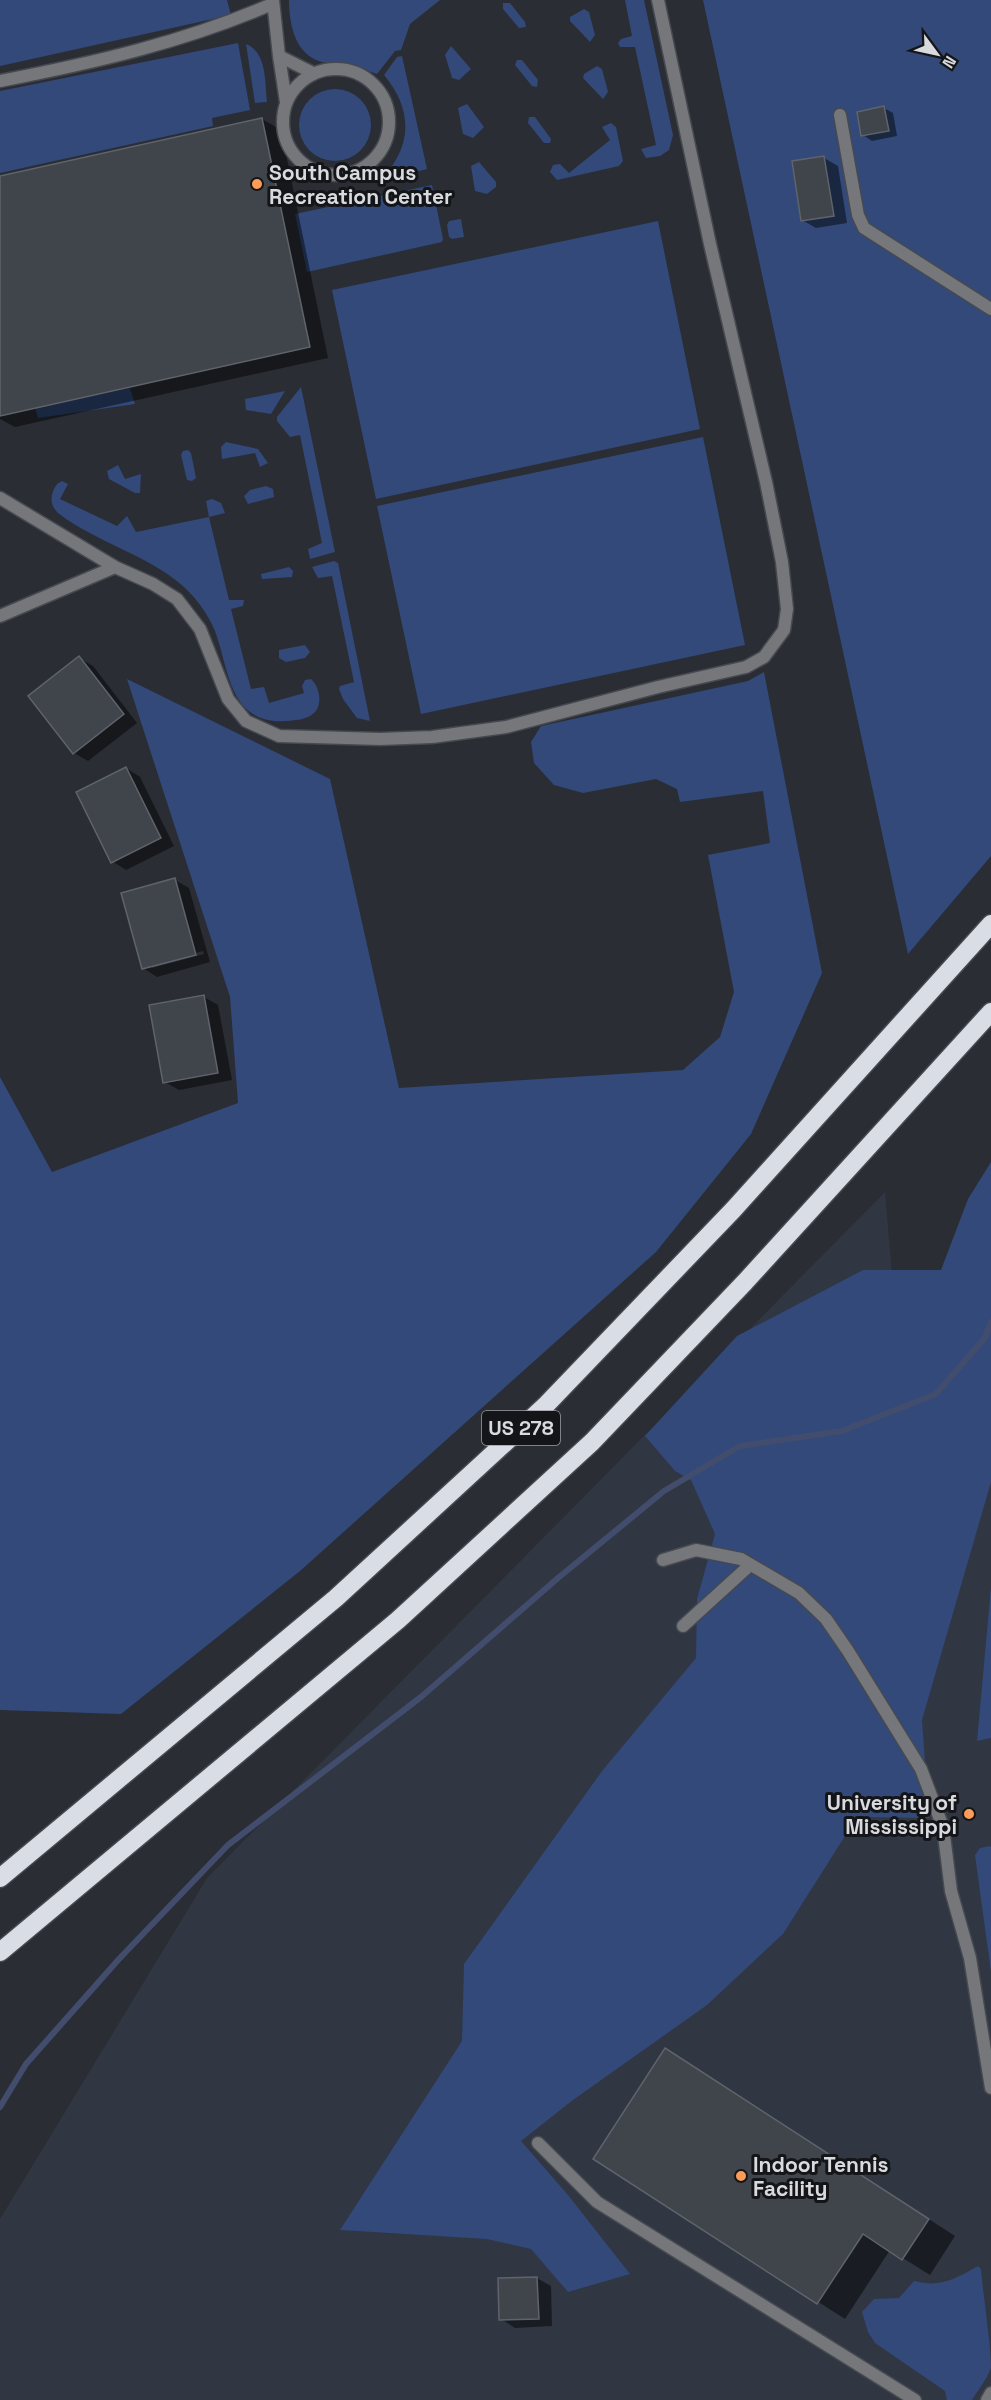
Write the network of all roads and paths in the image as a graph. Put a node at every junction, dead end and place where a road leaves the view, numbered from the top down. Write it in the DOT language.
graph roads {
  1 [pos="658,0"];
  2 [pos="273,2"];
  3 [pos="279,56"];
  4 [pos="313,73"];
  5 [pos="0,81"];
  6 [pos="286,103"];
  7 [pos="840,115"];
  8 [pos="991,309"];
  9 [pos="0,498"];
  10 [pos="115,567"];
  11 [pos="0,616"];
  12 [pos="991,924"];
  13 [pos="991,1012"];
  14 [pos="663,1560"];
  15 [pos="750,1565"];
  16 [pos="683,1626"];
  17 [pos="0,1878"];
  18 [pos="0,1952"];
  19 [pos="991,2088"];
  20 [pos="538,2143"];
  21 [pos="991,2393"];
  22 [pos="915,2400"];
  23 [pos="987,2400"];
  1 -- 10 [label="street"];
  2 -- 3 [label="street"];
  2 -- 5 [label="street"];
  3 -- 4 [label="street"];
  3 -- 6 [label="street"];
  4 -- 6 [label="street"];
  4 -- 6 [label="street"];
  7 -- 8 [label="street"];
  9 -- 10 [label="street"];
  10 -- 11 [label="street"];
  12 -- 17 [label="highway, US 278"];
  13 -- 18 [label="highway, US 278"];
  14 -- 15 [label="street"];
  15 -- 16 [label="street"];
  15 -- 19 [label="street"];
  20 -- 22 [label="street"];
  21 -- 23 [label="street"];
}
